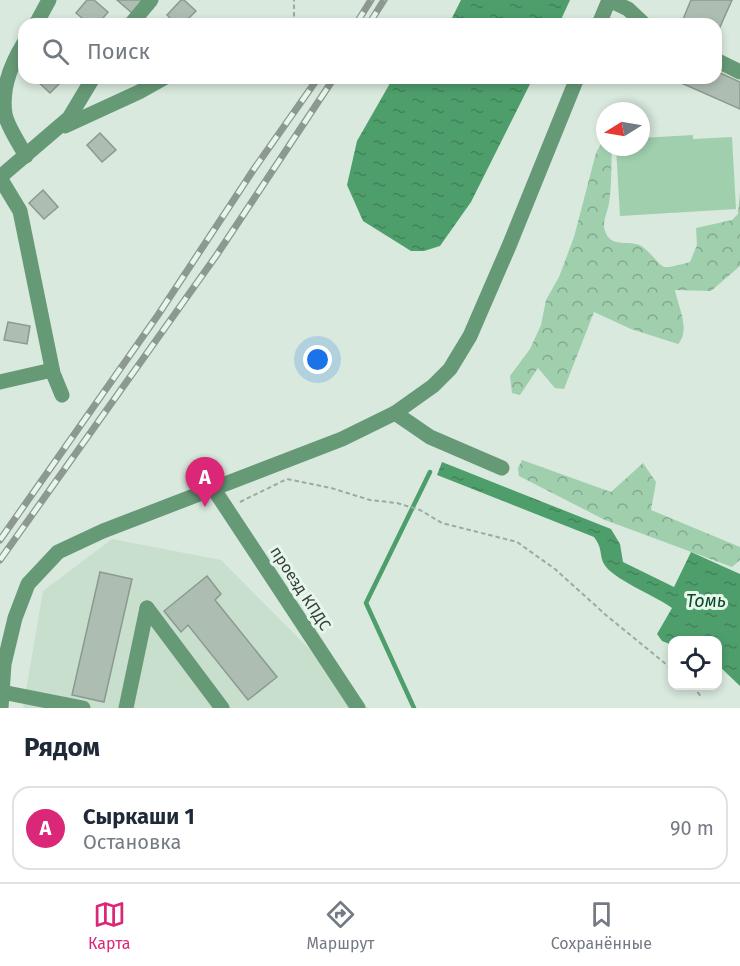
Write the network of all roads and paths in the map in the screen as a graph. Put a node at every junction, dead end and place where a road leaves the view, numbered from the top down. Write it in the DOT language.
graph roads {
  1 [pos="49,0"];
  2 [pos="151,0"];
  3 [pos="294,0"];
  4 [pos="609,0"];
  5 [pos="39,18"];
  6 [pos="136,18"];
  7 [pos="294,18"];
  8 [pos="602,18"];
  9 [pos="638,18"];
  10 [pos="18,53"];
  11 [pos="722,63"];
  12 [pos="740,72"];
  13 [pos="89,84"];
  14 [pos="153,84"];
  15 [pos="575,84"];
  16 [pos="55,131"];
  17 [pos="26,156"];
  18 [pos="0,178"];
  19 [pos="52,370"];
  20 [pos="0,382"];
  21 [pos="62,394"];
  22 [pos="395,412"];
  23 [pos="502,468"];
  24 [pos="213,488"];
  25 [pos="228,511"];
  26 [pos="668,666"];
  27 [pos="696,690"];
  28 [pos="702,698"];
  29 [pos="1,701"];
  30 [pos="30,708"];
  31 [pos="83,708"];
  32 [pos="126,708"];
  33 [pos="222,708"];
  34 [pos="358,708"];
  1 -- 5 [label="street"];
  2 -- 6 [label="street"];
  3 -- 7 [label="path"];
  4 -- 8 [label="street"];
  4 -- 9 [label="street"];
  10 -- 17 [label="street"];
  11 -- 12 [label="street"];
  13 -- 16 [label="street"];
  14 -- 16 [label="street"];
  15 -- 22 [label="street"];
  16 -- 17 [label="street"];
  17 -- 18 [label="street"];
  18 -- 19 [label="street"];
  19 -- 20 [label="street"];
  19 -- 21 [label="street"];
  22 -- 23 [label="street"];
  22 -- 24 [label="street"];
  24 -- 25 [label="street, проезд КПДС"];
  24 -- 29 [label="street"];
  25 -- 26 [label="path"];
  25 -- 34 [label="street, проезд КПДС"];
  27 -- 28 [label="path"];
  29 -- 30 [label="street"];
  29 -- 31 [label="street"];
  32 -- 33 [label="street"];
}
